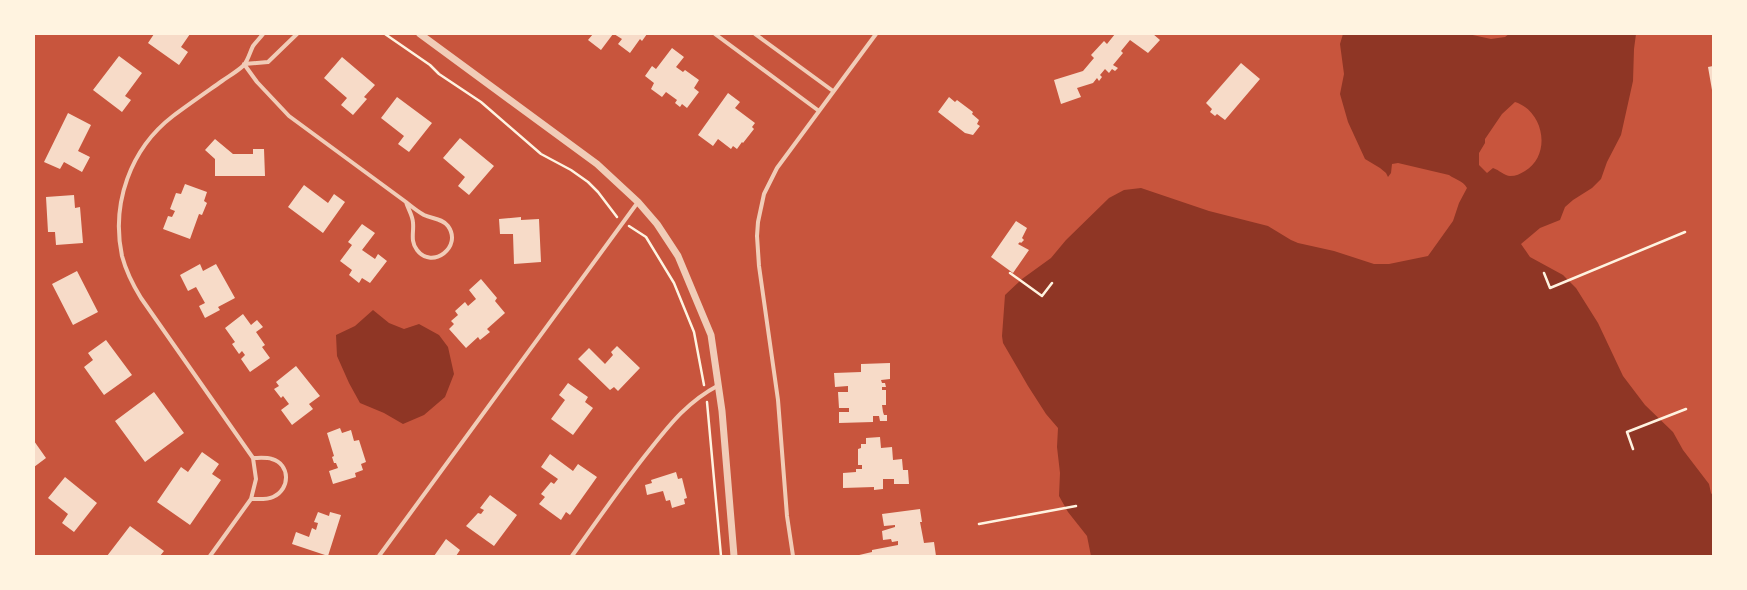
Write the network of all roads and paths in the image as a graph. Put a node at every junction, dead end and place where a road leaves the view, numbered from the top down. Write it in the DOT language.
graph roads {
  1 [pos="263,34"];
  2 [pos="297,34"];
  3 [pos="385,34"];
  4 [pos="420,34"];
  5 [pos="715,34"];
  6 [pos="755,34"];
  7 [pos="876,34"];
  8 [pos="244,64"];
  9 [pos="834,92"];
  10 [pos="819,111"];
  11 [pos="406,202"];
  12 [pos="638,202"];
  13 [pos="618,218"];
  14 [pos="632,227"];
  15 [pos="1685,232"];
  16 [pos="1010,273"];
  17 [pos="1544,273"];
  18 [pos="1052,283"];
  19 [pos="703,379"];
  20 [pos="719,385"];
  21 [pos="708,404"];
  22 [pos="1686,409"];
  23 [pos="1633,448"];
  24 [pos="253,458"];
  25 [pos="251,499"];
  26 [pos="1076,506"];
  27 [pos="979,524"];
  28 [pos="210,556"];
  29 [pos="379,556"];
  30 [pos="572,556"];
  31 [pos="721,556"];
  32 [pos="734,556"];
  33 [pos="793,556"];
  1 -- 8 [label="street"];
  2 -- 8 [label="street"];
  3 -- 13 [label="path"];
  4 -- 12 [label="street"];
  5 -- 10 [label="street"];
  6 -- 9 [label="street"];
  7 -- 9 [label="street"];
  8 -- 11 [label="street"];
  8 -- 24 [label="street"];
  9 -- 10 [label="street"];
  10 -- 33 [label="street"];
  11 -- 11 [label="street"];
  12 -- 20 [label="street"];
  12 -- 29 [label="street"];
  14 -- 19 [label="path"];
  15 -- 17 [label="path"];
  16 -- 18 [label="path"];
  20 -- 30 [label="street"];
  20 -- 32 [label="street"];
  21 -- 31 [label="path"];
  22 -- 23 [label="path"];
  24 -- 25 [label="street"];
  24 -- 25 [label="street"];
  25 -- 28 [label="street"];
  26 -- 27 [label="path"];
}
